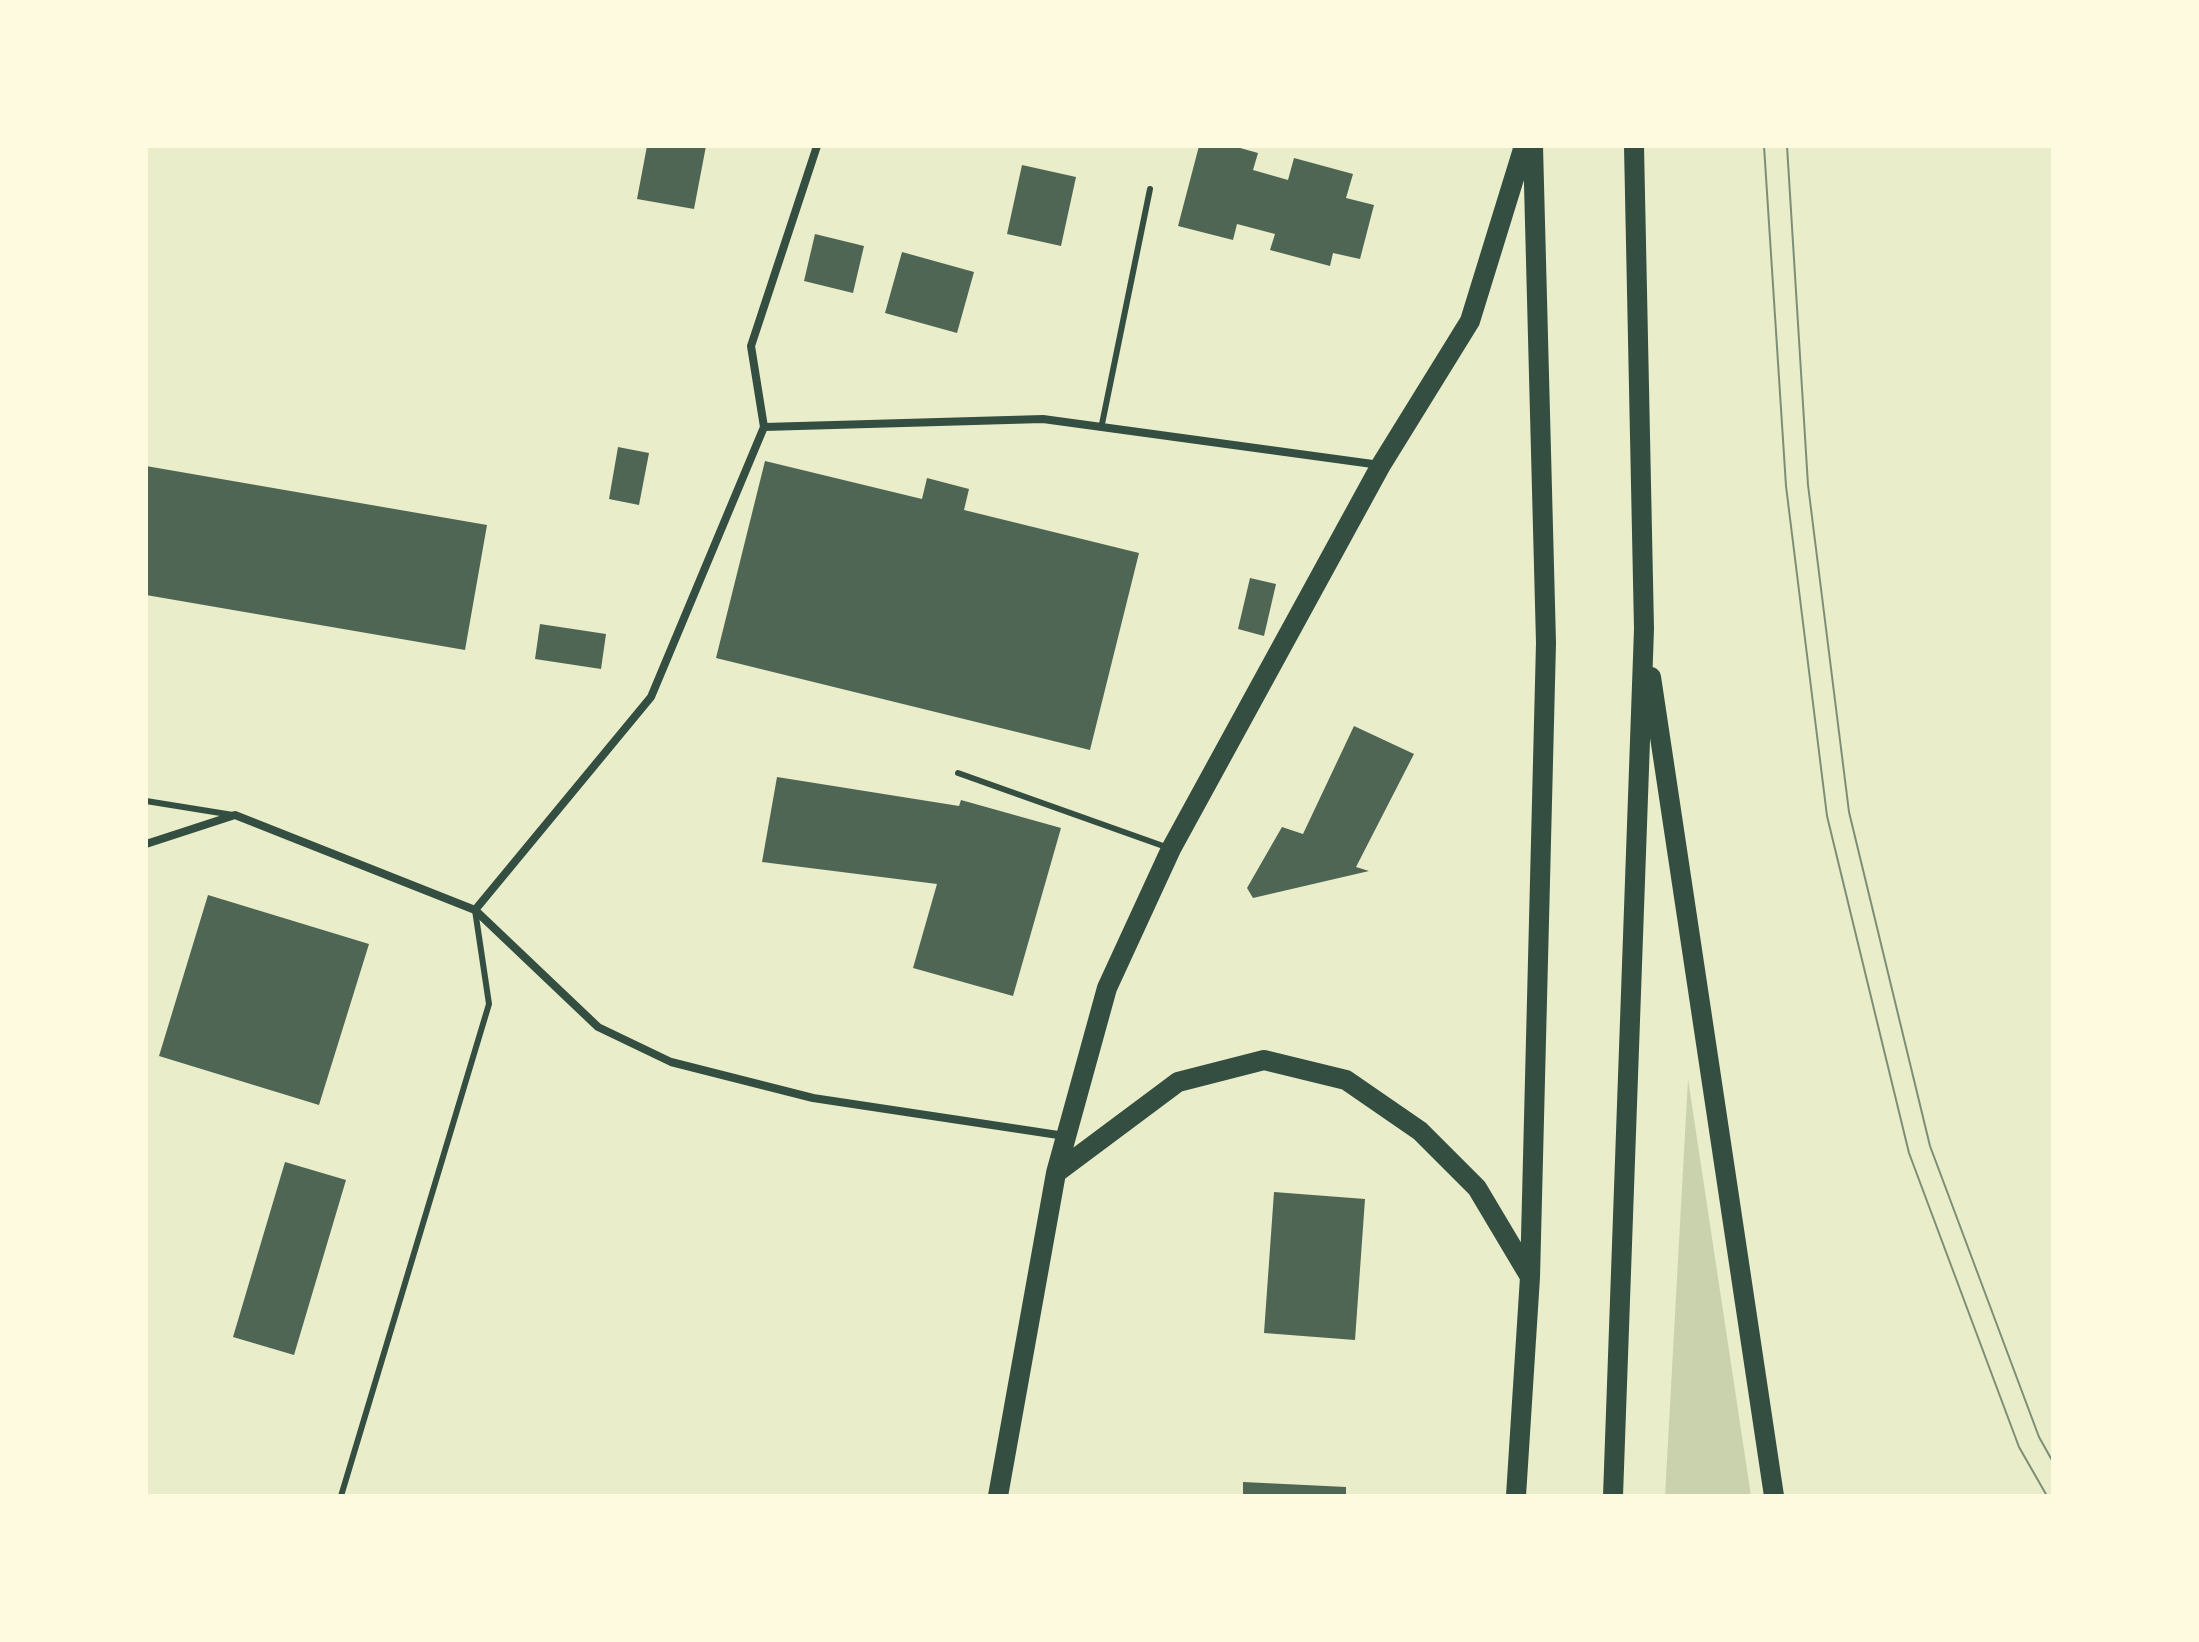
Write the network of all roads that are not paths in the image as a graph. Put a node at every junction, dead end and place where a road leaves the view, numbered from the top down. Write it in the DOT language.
graph roads {
  1 [pos="817,146"];
  2 [pos="1524,146"];
  3 [pos="1533,146"];
  4 [pos="1634,146"];
  5 [pos="1150,189"];
  6 [pos="1102,424"];
  7 [pos="764,427"];
  8 [pos="1381,465"];
  9 [pos="1644,629"];
  10 [pos="958,773"];
  11 [pos="146,801"];
  12 [pos="235,815"];
  13 [pos="146,844"];
  14 [pos="1171,849"];
  15 [pos="475,910"];
  16 [pos="1065,1136"];
  17 [pos="1056,1173"];
  18 [pos="1530,1277"];
  19 [pos="341,1496"];
  20 [pos="998,1496"];
  21 [pos="1516,1496"];
  22 [pos="1613,1496"];
  23 [pos="1774,1496"];
  1 -- 7 [label="street"];
  2 -- 8 [label="main road"];
  3 -- 18 [label="main road"];
  4 -- 9 [label="main road"];
  5 -- 6 [label="lane"];
  6 -- 7 [label="street"];
  6 -- 8 [label="street"];
  7 -- 15 [label="street"];
  8 -- 14 [label="main road"];
  9 -- 22 [label="main road"];
  9 -- 23 [label="main road"];
  10 -- 14 [label="lane"];
  11 -- 12 [label="lane"];
  12 -- 13 [label="street"];
  12 -- 15 [label="street"];
  14 -- 16 [label="main road"];
  15 -- 16 [label="street"];
  15 -- 19 [label="lane"];
  16 -- 17 [label="main road"];
  17 -- 18 [label="main road"];
  17 -- 20 [label="main road"];
  18 -- 21 [label="main road"];
}
